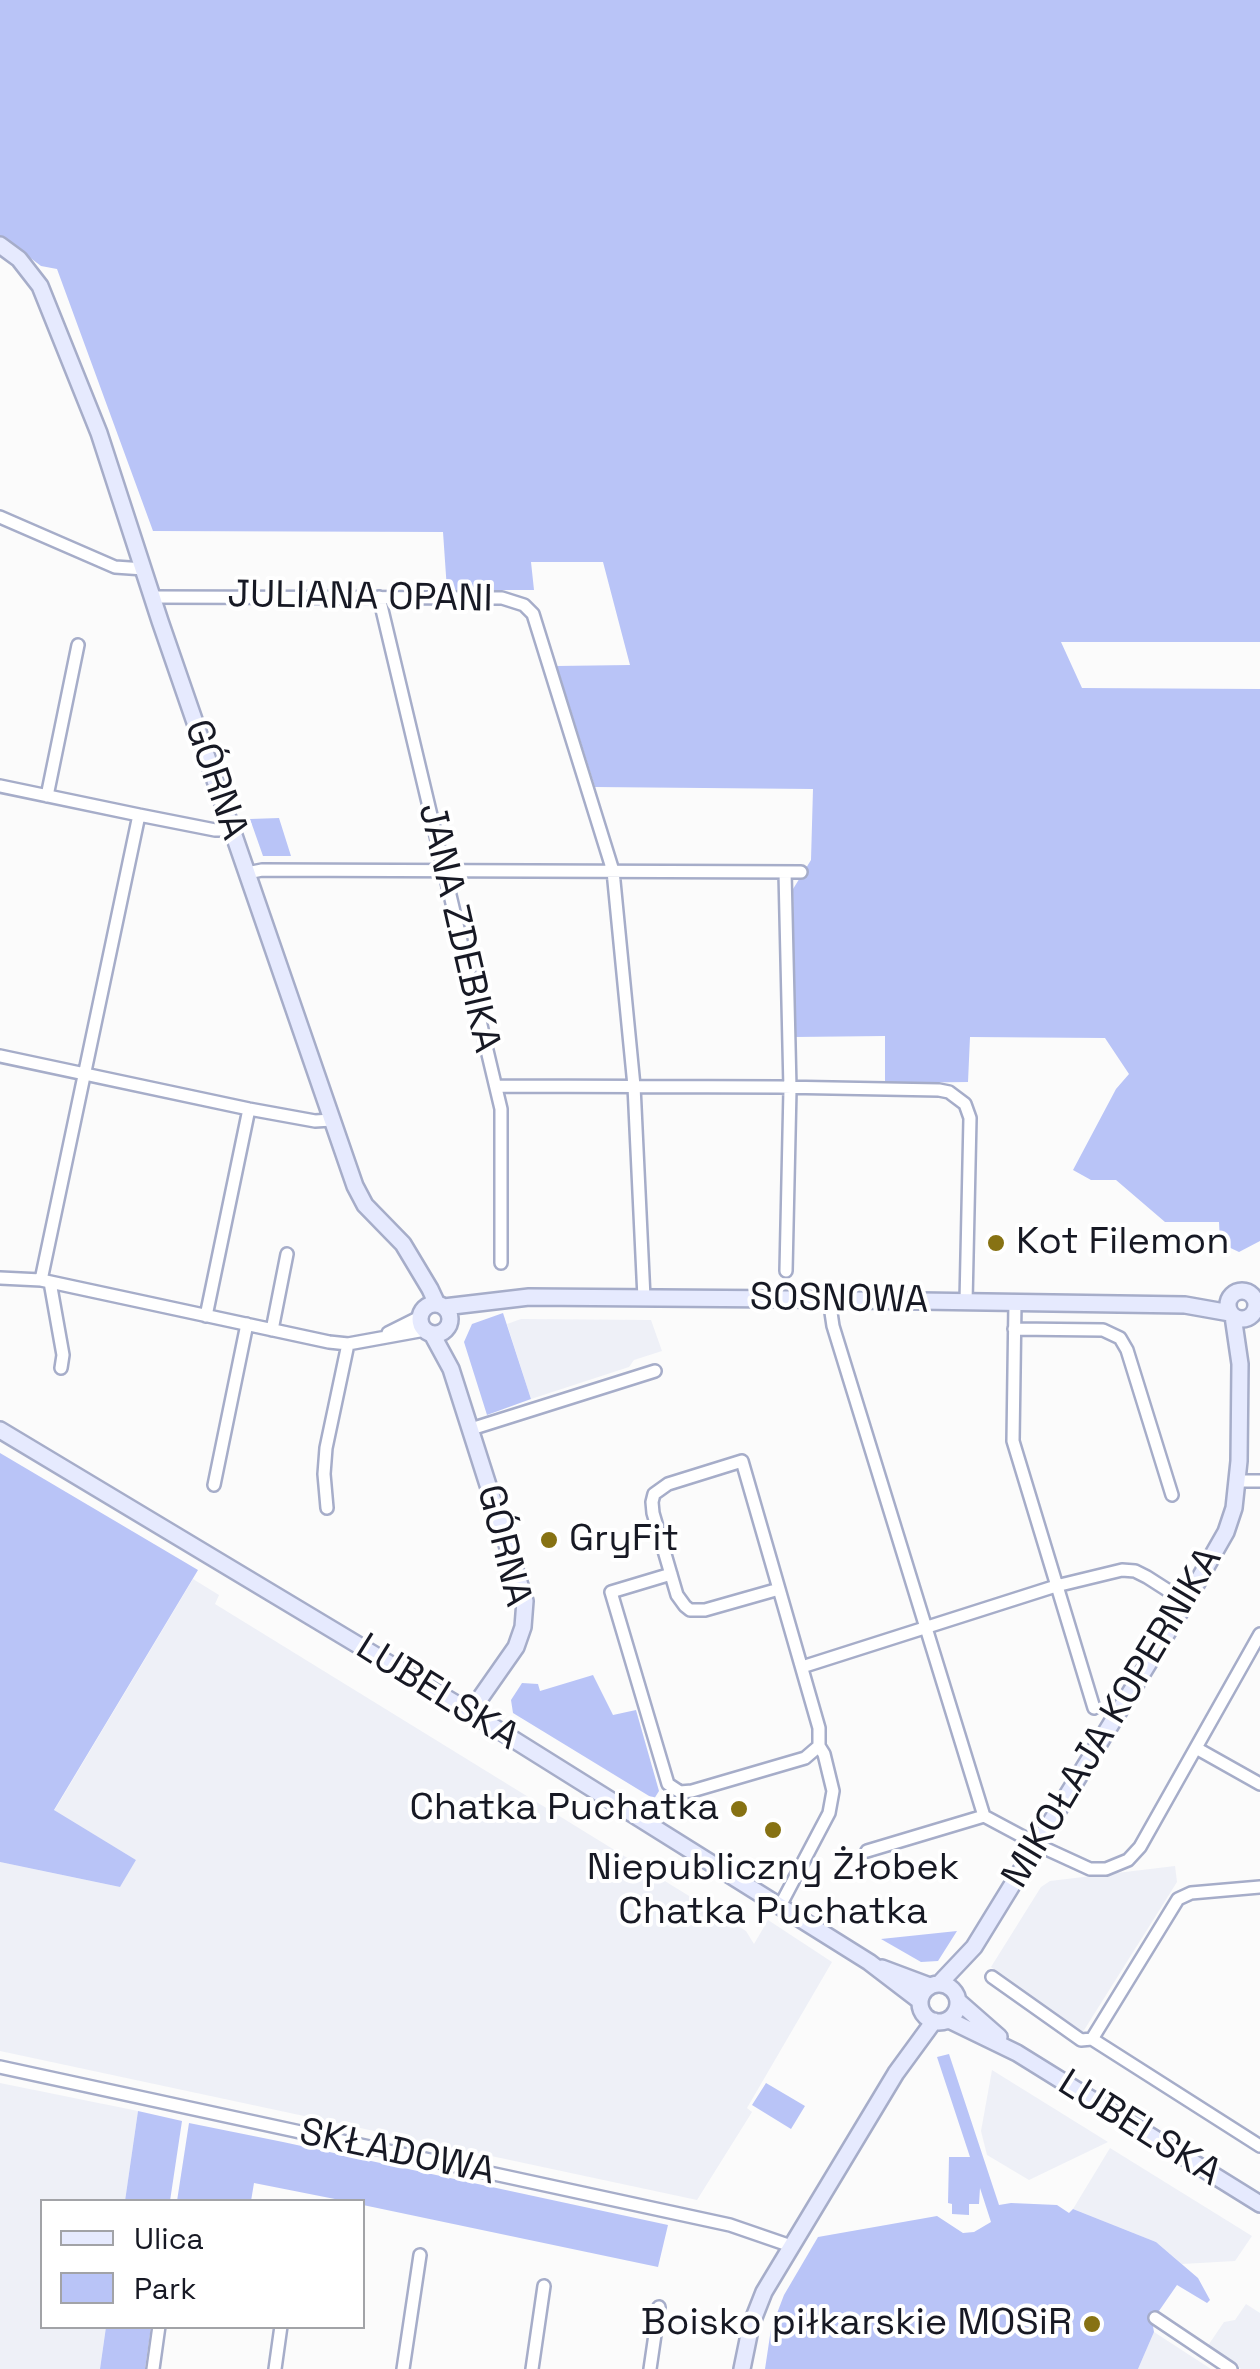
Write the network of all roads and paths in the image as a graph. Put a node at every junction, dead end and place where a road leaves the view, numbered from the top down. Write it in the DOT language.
graph roads {
  1 [pos="0,244"];
  2 [pos="0,517"];
  3 [pos="144,570"];
  4 [pos="152,596"];
  5 [pos="378,597"];
  6 [pos="78,645"];
  7 [pos="0,786"];
  8 [pos="47,796"];
  9 [pos="139,816"];
  10 [pos="232,830"];
  11 [pos="446,870"];
  12 [pos="613,871"];
  13 [pos="785,872"];
  14 [pos="802,872"];
  15 [pos="247,873"];
  16 [pos="0,1056"];
  17 [pos="84,1074"];
  18 [pos="496,1086"];
  19 [pos="634,1086"];
  20 [pos="790,1089"];
  21 [pos="249,1109"];
  22 [pos="332,1120"];
  23 [pos="288,1254"];
  24 [pos="501,1264"];
  25 [pos="786,1271"];
  26 [pos="0,1278"];
  27 [pos="45,1281"];
  28 [pos="644,1298"];
  29 [pos="828,1300"];
  30 [pos="966,1302"];
  31 [pos="1014,1302"];
  32 [pos="1246,1308"];
  33 [pos="206,1316"];
  34 [pos="434,1319"];
  35 [pos="248,1324"];
  36 [pos="1014,1329"];
  37 [pos="272,1330"];
  38 [pos="348,1344"];
  39 [pos="61,1368"];
  40 [pos="655,1371"];
  41 [pos="471,1429"];
  42 [pos="0,1430"];
  43 [pos="1238,1481"];
  44 [pos="1260,1482"];
  45 [pos="214,1485"];
  46 [pos="1172,1495"];
  47 [pos="326,1508"];
  48 [pos="670,1574"];
  49 [pos="1056,1586"];
  50 [pos="779,1589"];
  51 [pos="1186,1602"];
  52 [pos="926,1628"];
  53 [pos="1260,1634"];
  54 [pos="802,1667"];
  55 [pos="1094,1708"];
  56 [pos="468,1711"];
  57 [pos="819,1746"];
  58 [pos="1196,1748"];
  59 [pos="1260,1784"];
  60 [pos="984,1816"];
  61 [pos="1037,1845"];
  62 [pos="867,1852"];
  63 [pos="1260,1887"];
  64 [pos="780,1906"];
  65 [pos="974,1947"];
  66 [pos="869,1962"];
  67 [pos="992,1977"];
  68 [pos="934,1985"];
  69 [pos="957,1998"];
  70 [pos="931,2013"];
  71 [pos="1092,2038"];
  72 [pos="1017,2053"];
  73 [pos="0,2067"];
  74 [pos="1260,2146"];
  75 [pos="1260,2204"];
  76 [pos="791,2246"];
  77 [pos="420,2255"];
  78 [pos="544,2286"];
  79 [pos="659,2307"];
  80 [pos="1155,2318"];
  81 [pos="159,2329"];
  82 [pos="281,2329"];
  83 [pos="153,2369"];
  84 [pos="275,2369"];
  85 [pos="403,2369"];
  86 [pos="532,2369"];
  87 [pos="650,2369"];
  88 [pos="742,2369"];
  89 [pos="1232,2369"];
  1 -- 3 [label="street, GÓRNA"];
  2 -- 3 [label="street"];
  3 -- 4 [label="street, GÓRNA"];
  4 -- 5 [label="street, JULIANA OPANI"];
  4 -- 10 [label="street, GÓRNA"];
  5 -- 11 [label="street, JANA ZDEBIKA"];
  5 -- 12 [label="street, JULIANA OPANI"];
  6 -- 8 [label="street"];
  7 -- 8 [label="street"];
  8 -- 9 [label="street"];
  9 -- 10 [label="street"];
  9 -- 17 [label="street"];
  10 -- 15 [label="street, GÓRNA"];
  11 -- 12 [label="street"];
  11 -- 15 [label="street"];
  11 -- 18 [label="street, JANA ZDEBIKA"];
  12 -- 13 [label="street"];
  12 -- 19 [label="street, JULIANA OPANI"];
  13 -- 14 [label="street"];
  13 -- 20 [label="street"];
  15 -- 22 [label="street, GÓRNA"];
  16 -- 17 [label="street"];
  17 -- 21 [label="street"];
  17 -- 27 [label="street"];
  18 -- 19 [label="street"];
  18 -- 24 [label="street, JANA ZDEBIKA"];
  19 -- 20 [label="street"];
  19 -- 28 [label="street, JULIANA OPANI"];
  20 -- 25 [label="street"];
  20 -- 30 [label="street"];
  21 -- 22 [label="street"];
  21 -- 33 [label="street"];
  22 -- 34 [label="street, GÓRNA"];
  23 -- 37 [label="street"];
  26 -- 27 [label="street"];
  27 -- 33 [label="street"];
  27 -- 39 [label="street"];
  28 -- 29 [label="street, SOSNOWA"];
  28 -- 34 [label="street, SOSNOWA"];
  29 -- 30 [label="street, SOSNOWA"];
  29 -- 52 [label="street"];
  30 -- 31 [label="street, SOSNOWA"];
  31 -- 32 [label="street, SOSNOWA"];
  31 -- 36 [label="street"];
  32 -- 43 [label="street, MIKOŁAJA KOPERNIKA"];
  33 -- 35 [label="street"];
  34 -- 38 [label="street"];
  34 -- 41 [label="street, GÓRNA"];
  35 -- 37 [label="street"];
  35 -- 45 [label="street"];
  36 -- 46 [label="street"];
  36 -- 49 [label="street"];
  37 -- 38 [label="street"];
  38 -- 47 [label="street"];
  40 -- 41 [label="street"];
  41 -- 56 [label="street, GÓRNA"];
  42 -- 56 [label="street, LUBELSKA"];
  43 -- 44 [label="street"];
  43 -- 51 [label="street, MIKOŁAJA KOPERNIKA"];
  48 -- 50 [label="street"];
  48 -- 50 [label="street"];
  48 -- 57 [label="street"];
  49 -- 51 [label="street"];
  49 -- 52 [label="street"];
  49 -- 55 [label="street"];
  50 -- 54 [label="street"];
  51 -- 61 [label="street, MIKOŁAJA KOPERNIKA"];
  52 -- 54 [label="street"];
  52 -- 60 [label="street"];
  53 -- 58 [label="street"];
  54 -- 57 [label="street"];
  56 -- 64 [label="street, LUBELSKA"];
  57 -- 64 [label="street"];
  58 -- 59 [label="street"];
  58 -- 61 [label="street"];
  60 -- 61 [label="street"];
  60 -- 62 [label="street"];
  61 -- 65 [label="street, MIKOŁAJA KOPERNIKA"];
  63 -- 71 [label="street"];
  64 -- 66 [label="street, LUBELSKA"];
  65 -- 68 [label="street, MIKOŁAJA KOPERNIKA"];
  65 -- 69 [label="street, MIKOŁAJA KOPERNIKA"];
  66 -- 68 [label="street, LUBELSKA"];
  66 -- 70 [label="street, LUBELSKA"];
  67 -- 71 [label="street"];
  68 -- 69 [label="street"];
  68 -- 70 [label="street"];
  69 -- 70 [label="street"];
  69 -- 72 [label="street, LUBELSKA"];
  70 -- 72 [label="street, LUBELSKA"];
  70 -- 76 [label="street"];
  71 -- 74 [label="street"];
  72 -- 75 [label="street, LUBELSKA"];
  73 -- 76 [label="street, SKŁADOWA"];
  76 -- 88 [label="street"];
  77 -- 85 [label="street"];
  78 -- 86 [label="street"];
  79 -- 87 [label="street"];
  80 -- 89 [label="street"];
  81 -- 83 [label="street"];
  82 -- 84 [label="street"];
}
